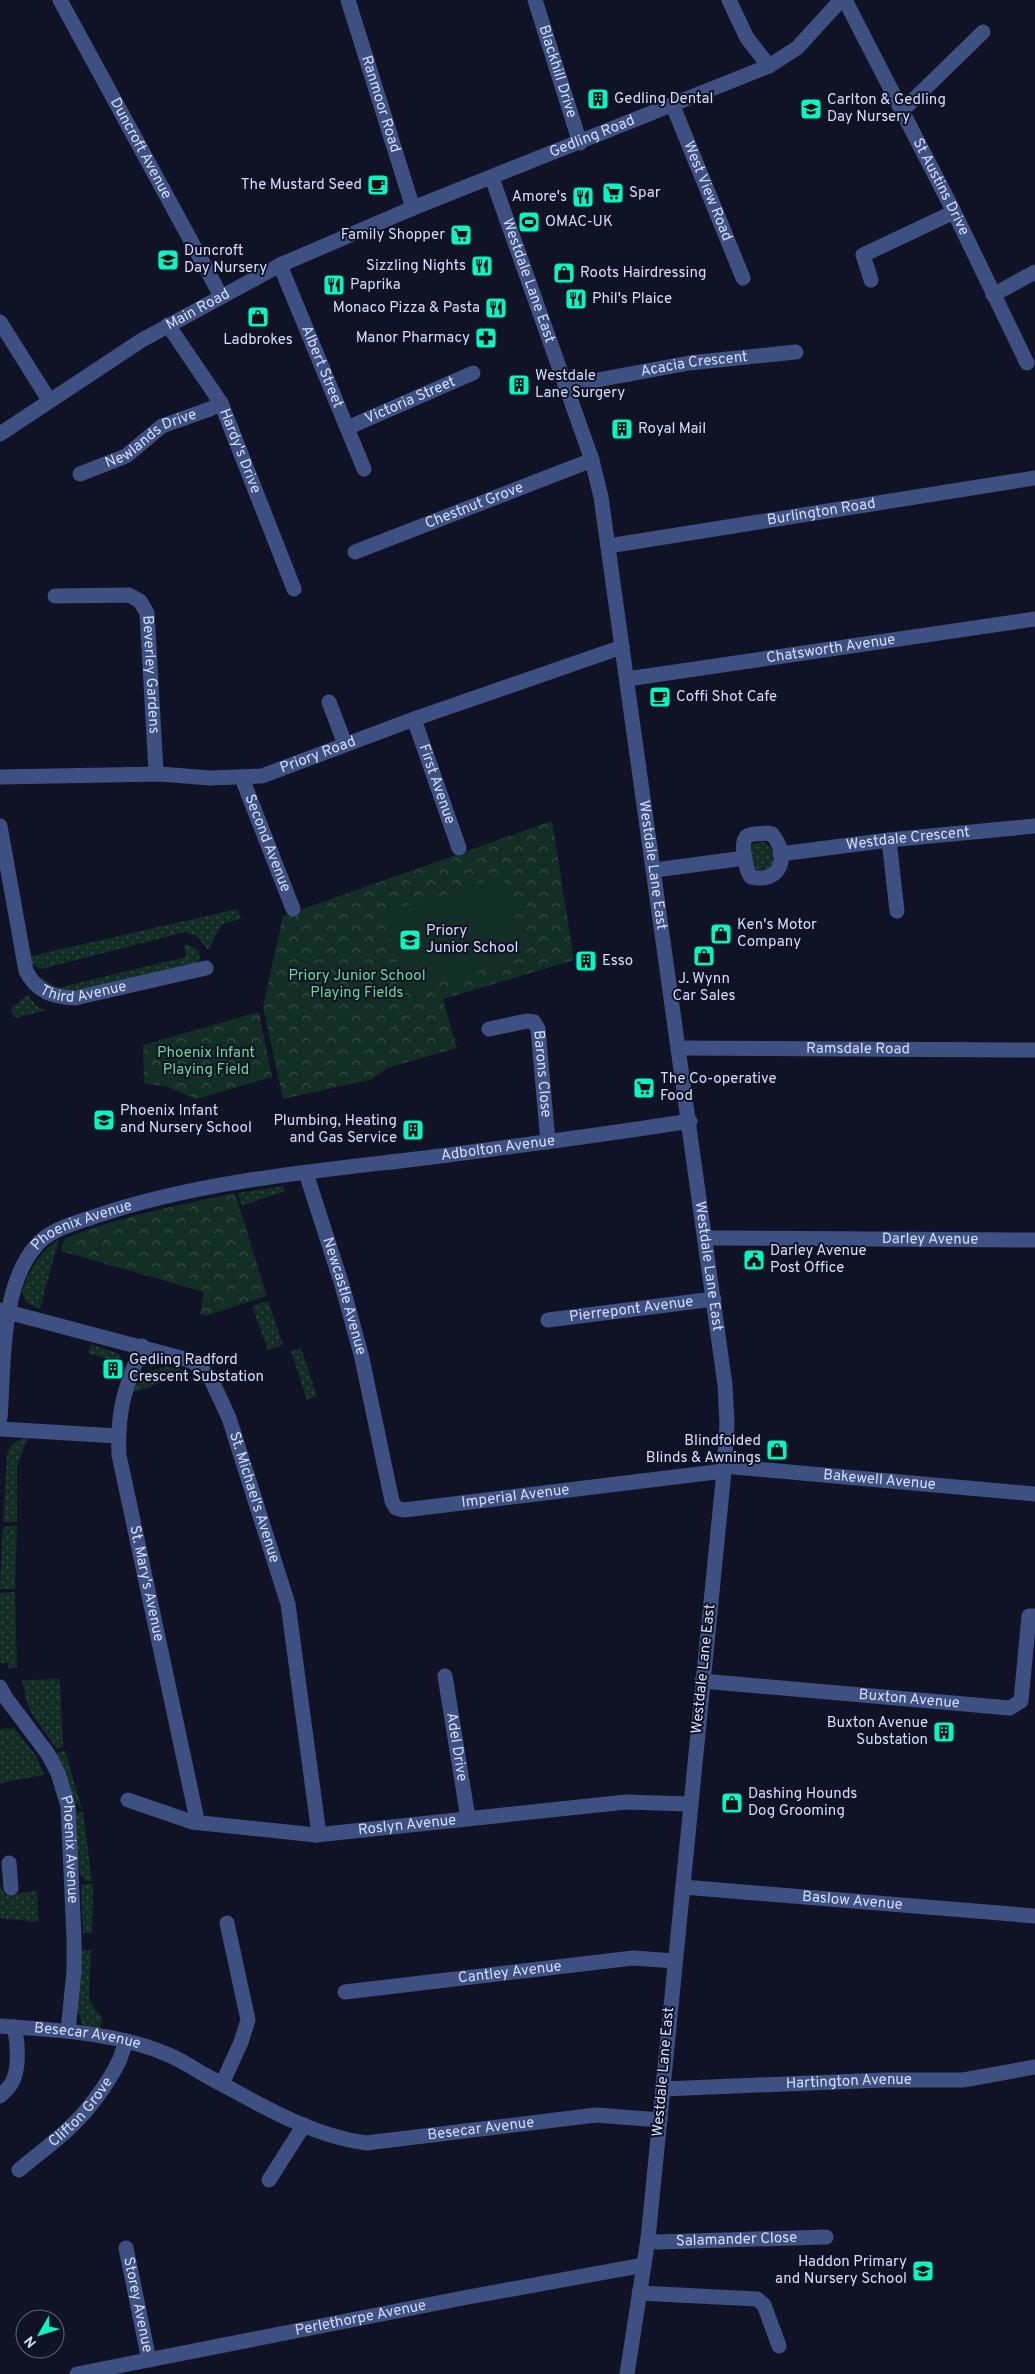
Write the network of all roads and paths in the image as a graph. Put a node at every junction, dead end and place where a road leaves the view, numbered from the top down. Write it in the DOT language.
graph roads {
  1 [pos="60,0"];
  2 [pos="348,0"];
  3 [pos="535,0"];
  4 [pos="729,0"];
  5 [pos="841,0"];
  6 [pos="845,0"];
  7 [pos="983,32"];
  8 [pos="769,66"];
  9 [pos="673,106"];
  10 [pos="902,111"];
  11 [pos="580,143"];
  12 [pos="492,178"];
  13 [pos="414,208"];
  14 [pos="954,212"];
  15 [pos="280,265"];
  16 [pos="1035,272"];
  17 [pos="743,278"];
  18 [pos="871,280"];
  19 [pos="992,295"];
  20 [pos="221,296"];
  21 [pos="0,322"];
  22 [pos="168,325"];
  23 [pos="796,352"];
  24 [pos="1027,362"];
  25 [pos="473,373"];
  26 [pos="565,386"];
  27 [pos="49,400"];
  28 [pos="221,403"];
  29 [pos="347,428"];
  30 [pos="0,434"];
  31 [pos="592,460"];
  32 [pos="364,469"];
  33 [pos="80,474"];
  34 [pos="1035,478"];
  35 [pos="608,546"];
  36 [pos="355,552"];
  37 [pos="294,589"];
  38 [pos="55,596"];
  39 [pos="1035,618"];
  40 [pos="622,647"];
  41 [pos="627,679"];
  42 [pos="329,702"];
  43 [pos="414,718"];
  44 [pos="345,744"];
  45 [pos="160,774"];
  46 [pos="0,778"];
  47 [pos="242,778"];
  48 [pos="0,826"];
  49 [pos="1035,826"];
  50 [pos="889,840"];
  51 [pos="459,848"];
  52 [pos="780,854"];
  53 [pos="745,858"];
  54 [pos="655,870"];
  55 [pos="292,909"];
  56 [pos="897,911"];
  57 [pos="206,968"];
  58 [pos="489,1029"];
  59 [pos="680,1048"];
  60 [pos="1035,1050"];
  61 [pos="690,1121"];
  62 [pos="548,1142"];
  63 [pos="306,1173"];
  64 [pos="705,1238"];
  65 [pos="1035,1240"];
  66 [pos="714,1299"];
  67 [pos="4,1312"];
  68 [pos="548,1320"];
  69 [pos="142,1346"];
  70 [pos="0,1418"];
  71 [pos="375,1421"];
  72 [pos="0,1429"];
  73 [pos="118,1436"];
  74 [pos="724,1469"];
  75 [pos="1035,1494"];
  76 [pos="1035,1616"];
  77 [pos="445,1676"];
  78 [pos="702,1681"];
  79 [pos="0,1687"];
  80 [pos="128,1800"];
  81 [pos="690,1804"];
  82 [pos="468,1818"];
  83 [pos="192,1822"];
  84 [pos="316,1835"];
  85 [pos="683,1887"];
  86 [pos="1029,1917"];
  87 [pos="227,1923"];
  88 [pos="675,1961"];
  89 [pos="345,1992"];
  90 [pos="7,2027"];
  91 [pos="68,2031"];
  92 [pos="128,2042"];
  93 [pos="1035,2067"];
  94 [pos="222,2084"];
  95 [pos="663,2089"];
  96 [pos="0,2096"];
  97 [pos="660,2120"];
  98 [pos="304,2125"];
  99 [pos="19,2170"];
  100 [pos="269,2180"];
  101 [pos="826,2237"];
  102 [pos="648,2239"];
  103 [pos="126,2248"];
  104 [pos="644,2265"];
  105 [pos="639,2293"];
  106 [pos="779,2346"];
  107 [pos="150,2360"];
  108 [pos="76,2374"];
  109 [pos="627,2374"];
  1 -- 20 [label="street, Duncroft Avenue"];
  2 -- 13 [label="street, Ranmoor Road"];
  3 -- 11 [label="street, Blackhill Drive"];
  4 -- 8 [label="street"];
  5 -- 8 [label="street, Gedling Road"];
  6 -- 10 [label="street, St Austins Drive"];
  7 -- 10 [label="street"];
  8 -- 9 [label="street, Gedling Road"];
  9 -- 11 [label="street, Gedling Road"];
  9 -- 17 [label="street, West View Road"];
  10 -- 14 [label="street, St Austins Drive"];
  11 -- 12 [label="street, Gedling Road"];
  12 -- 13 [label="street, Main Road"];
  12 -- 26 [label="street, Westdale Lane East"];
  13 -- 15 [label="street, Main Road"];
  14 -- 18 [label="street"];
  14 -- 19 [label="street, St Austins Drive"];
  15 -- 20 [label="street, Main Road"];
  15 -- 29 [label="street, Albert Street"];
  16 -- 19 [label="street"];
  19 -- 24 [label="street, St Austins Drive"];
  20 -- 22 [label="street, Main Road"];
  21 -- 27 [label="street"];
  22 -- 27 [label="street, Main Road"];
  22 -- 28 [label="street, Hardy's Drive"];
  23 -- 26 [label="street, Acacia Crescent"];
  25 -- 29 [label="street, Victoria Street"];
  26 -- 31 [label="street, Westdale Lane East"];
  27 -- 30 [label="street, Main Road"];
  28 -- 33 [label="street, Newlands Drive"];
  28 -- 37 [label="street, Hardy's Drive"];
  29 -- 32 [label="street, Albert Street"];
  31 -- 35 [label="street, Westdale Lane East"];
  31 -- 36 [label="street, Chestnut Grove"];
  34 -- 35 [label="street, Burlington Road"];
  35 -- 40 [label="street, Westdale Lane East"];
  38 -- 45 [label="street, Beverley Gardens"];
  39 -- 41 [label="street, Chatsworth Avenue"];
  40 -- 41 [label="street, Westdale Lane East"];
  40 -- 43 [label="street, Priory Road"];
  41 -- 54 [label="street, Westdale Lane East"];
  42 -- 44 [label="street"];
  43 -- 44 [label="street, Priory Road"];
  43 -- 51 [label="street, First Avenue"];
  44 -- 47 [label="street, Priory Road"];
  45 -- 46 [label="street, Priory Road"];
  45 -- 47 [label="street, Priory Road"];
  47 -- 55 [label="street, Second Avenue"];
  48 -- 57 [label="street, Third Avenue"];
  49 -- 50 [label="street, Westdale Crescent"];
  50 -- 52 [label="street, Westdale Crescent"];
  50 -- 56 [label="street"];
  52 -- 53 [label="street"];
  52 -- 53 [label="street"];
  53 -- 54 [label="street"];
  54 -- 59 [label="street, Westdale Lane East"];
  58 -- 62 [label="street, Barons Close"];
  59 -- 60 [label="street, Ramsdale Road"];
  59 -- 61 [label="street, Westdale Lane East"];
  61 -- 62 [label="street, Adbolton Avenue"];
  61 -- 64 [label="street, Westdale Lane East"];
  62 -- 63 [label="street, Adbolton Avenue"];
  63 -- 67 [label="street, Phoenix Avenue"];
  63 -- 71 [label="street, Newcastle Avenue"];
  64 -- 65 [label="street, Darley Avenue"];
  64 -- 66 [label="street, Westdale Lane East"];
  66 -- 68 [label="street, Pierrepont Avenue"];
  66 -- 74 [label="street, Westdale Lane East"];
  67 -- 69 [label="street, St. Michael's Avenue"];
  67 -- 70 [label="street, Phoenix Avenue"];
  69 -- 73 [label="street, St. Mary's Avenue"];
  69 -- 84 [label="street, St. Michael's Avenue"];
  71 -- 74 [label="street, Imperial Avenue"];
  72 -- 73 [label="street"];
  73 -- 83 [label="street, St. Mary's Avenue"];
  74 -- 75 [label="street, Bakewell Avenue"];
  74 -- 78 [label="street, Westdale Lane East"];
  76 -- 78 [label="street, Buxton Avenue"];
  77 -- 82 [label="street, Adel Drive"];
  78 -- 81 [label="street, Westdale Lane East"];
  79 -- 91 [label="street, Phoenix Avenue"];
  80 -- 83 [label="street, Roslyn Avenue"];
  81 -- 82 [label="street, Roslyn Avenue"];
  81 -- 85 [label="street, Westdale Lane East"];
  82 -- 84 [label="street, Roslyn Avenue"];
  83 -- 84 [label="street, Roslyn Avenue"];
  85 -- 86 [label="street, Baslow Avenue"];
  85 -- 88 [label="street, Westdale Lane East"];
  87 -- 94 [label="street"];
  88 -- 89 [label="street, Cantley Avenue"];
  88 -- 95 [label="street, Westdale Lane East"];
  90 -- 91 [label="street, Besecar Avenue"];
  90 -- 96 [label="street"];
  91 -- 92 [label="street, Besecar Avenue"];
  92 -- 94 [label="street, Besecar Avenue"];
  92 -- 99 [label="street, Clifton Grove"];
  93 -- 95 [label="street, Hartington Avenue"];
  94 -- 98 [label="street, Besecar Avenue"];
  95 -- 97 [label="street, Westdale Lane East"];
  97 -- 98 [label="street, Besecar Avenue"];
  97 -- 102 [label="street, Westdale Lane East"];
  98 -- 100 [label="street"];
  101 -- 102 [label="street, Salamander Close"];
  102 -- 104 [label="street, Westdale Lane East"];
  103 -- 107 [label="street, Storey Avenue"];
  104 -- 105 [label="street, Westdale Lane East"];
  104 -- 107 [label="street, Perlethorpe Avenue"];
  105 -- 106 [label="street"];
  105 -- 109 [label="street, Westdale Lane East"];
  107 -- 108 [label="street, Perlethorpe Avenue"];
}
